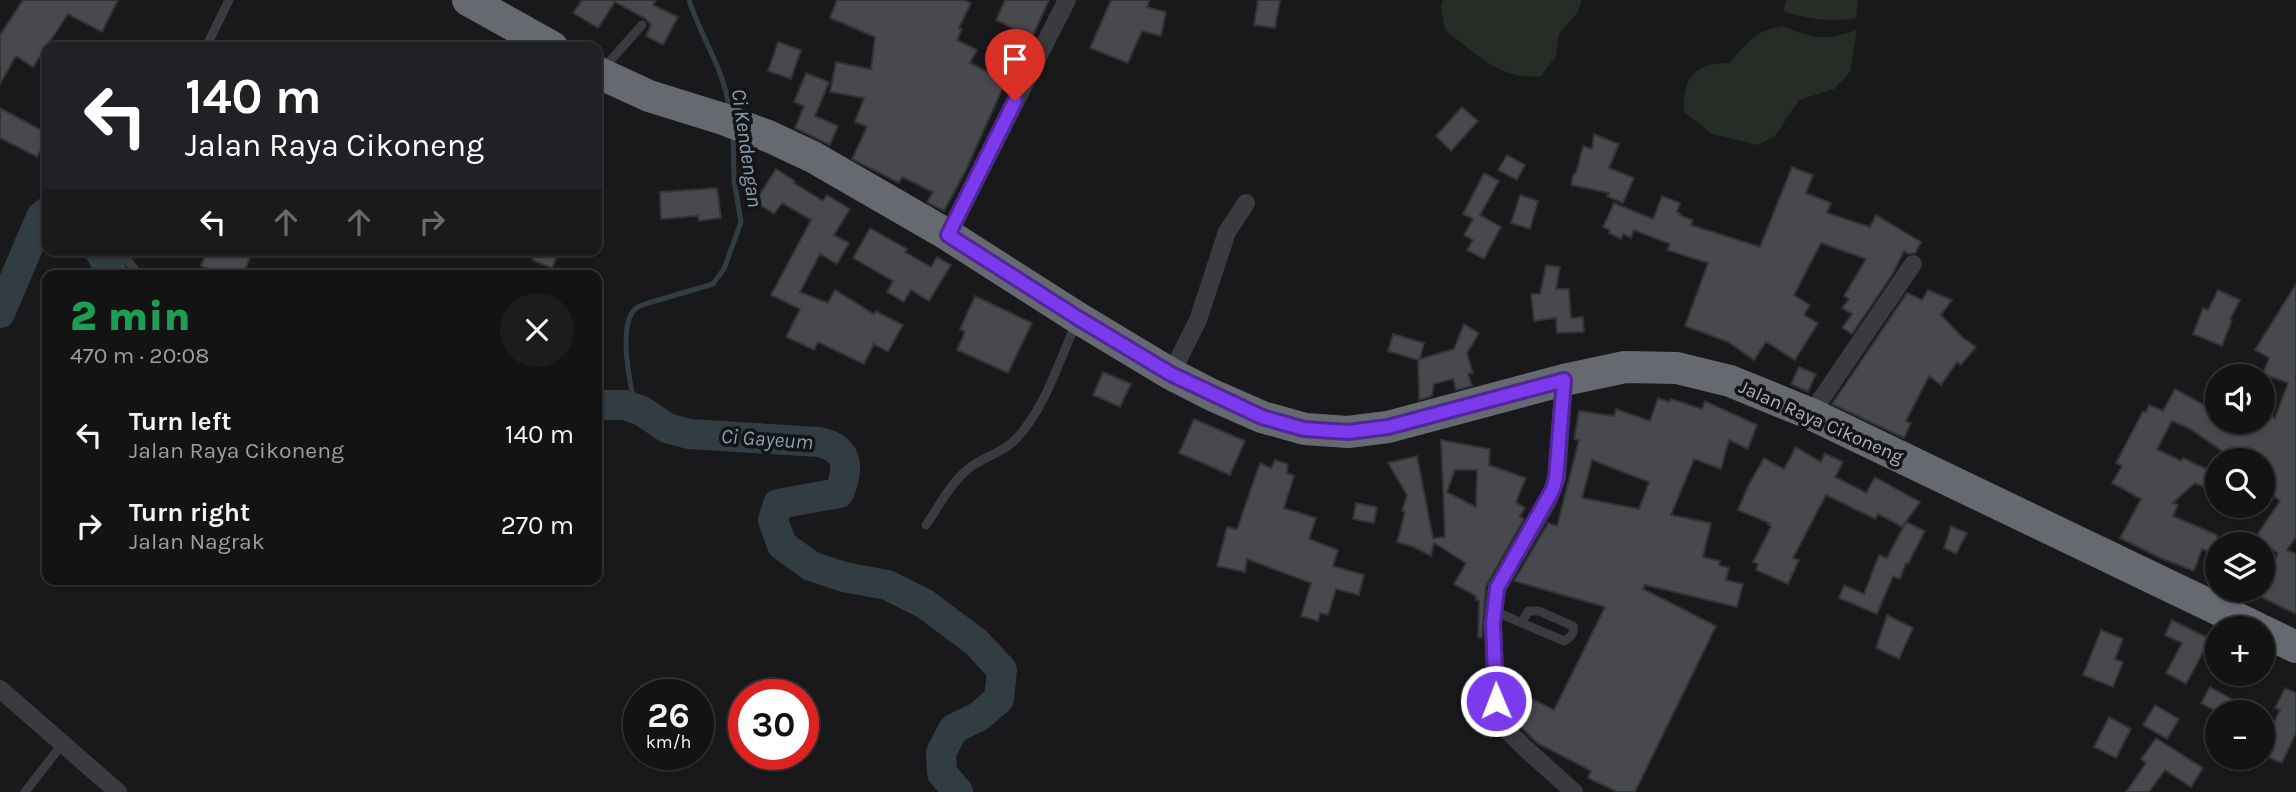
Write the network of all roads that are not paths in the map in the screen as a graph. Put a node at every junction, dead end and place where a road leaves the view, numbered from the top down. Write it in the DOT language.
graph roads {
  1 [pos="229,0"];
  2 [pos="468,0"];
  3 [pos="1067,0"];
  4 [pos="642,25"];
  5 [pos="208,42"];
  6 [pos="543,42"];
  7 [pos="602,69"];
  8 [pos="602,76"];
  9 [pos="1246,203"];
  10 [pos="948,235"];
  11 [pos="124,256"];
  12 [pos="1913,264"];
  13 [pos="135,270"];
  14 [pos="1078,318"];
  15 [pos="1171,374"];
  16 [pos="1564,380"];
  17 [pos="1811,414"];
  18 [pos="926,525"];
  19 [pos="1494,611"];
  20 [pos="2232,616"];
  21 [pos="1522,622"];
  22 [pos="2275,637"];
  23 [pos="2296,647"];
  24 [pos="1,691"];
  25 [pos="59,748"];
  26 [pos="25,792"];
  27 [pos="118,792"];
  28 [pos="1574,792"];
  1 -- 5 [label="lane"];
  2 -- 6 [label="highway"];
  3 -- 10 [label="street"];
  4 -- 7 [label="lane"];
  8 -- 10 [label="highway, Jalan Raya Cikoneng"];
  9 -- 15 [label="street"];
  10 -- 14 [label="highway, Jalan Raya Cikoneng"];
  11 -- 13 [label="lane"];
  12 -- 17 [label="street"];
  14 -- 15 [label="highway, Jalan Raya Cikoneng"];
  14 -- 18 [label="lane"];
  15 -- 16 [label="highway, Jalan Raya Cikoneng"];
  16 -- 17 [label="highway, Jalan Raya Cikoneng"];
  16 -- 19 [label="street"];
  17 -- 20 [label="highway, Jalan Raya Cikoneng"];
  19 -- 21 [label="lane"];
  19 -- 28 [label="street"];
  21 -- 21 [label="lane"];
  22 -- 23 [label="highway"];
  24 -- 25 [label="street"];
  25 -- 26 [label="lane"];
  25 -- 27 [label="street"];
}
